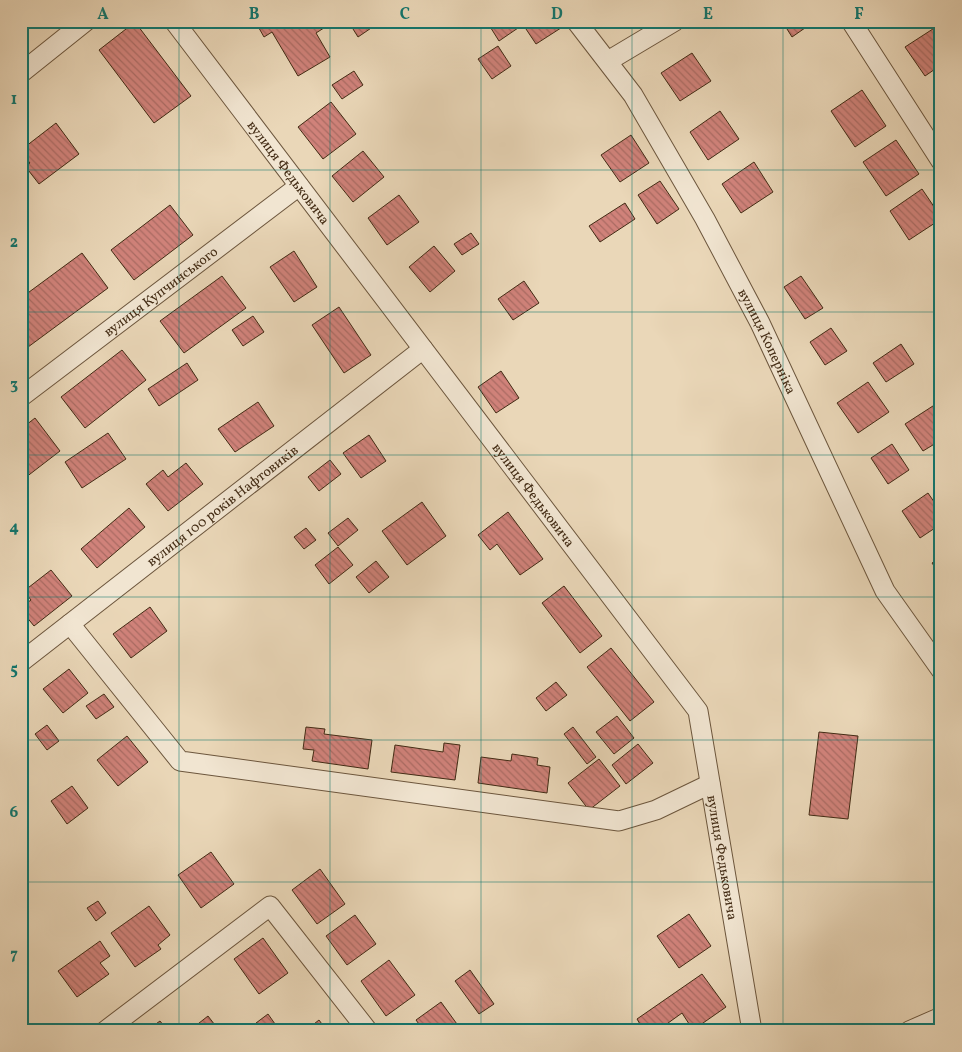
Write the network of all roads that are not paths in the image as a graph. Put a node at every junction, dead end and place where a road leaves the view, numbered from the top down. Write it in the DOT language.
graph roads {
  1 [pos="86,21"];
  2 [pos="174,21"];
  3 [pos="576,21"];
  4 [pos="675,21"];
  5 [pos="851,21"];
  6 [pos="608,61"];
  7 [pos="21,73"];
  8 [pos="941,161"];
  9 [pos="299,186"];
  10 [pos="423,349"];
  11 [pos="21,397"];
  12 [pos="70,624"];
  13 [pos="21,662"];
  14 [pos="941,670"];
  15 [pos="710,784"];
  16 [pos="941,1017"];
  17 [pos="105,1031"];
  18 [pos="368,1031"];
  19 [pos="752,1031"];
  20 [pos="909,1031"];
  1 -- 7 [label="street"];
  2 -- 9 [label="street, вулиця Федьковича"];
  3 -- 6 [label="street, вулиця Коперніка"];
  4 -- 6 [label="street"];
  5 -- 8 [label="street"];
  6 -- 14 [label="street, вулиця Коперніка"];
  9 -- 10 [label="street, вулиця Федьковича"];
  9 -- 11 [label="street, вулиця Купчинського"];
  10 -- 12 [label="street, вулиця 100 років Нафтовиків"];
  10 -- 15 [label="street, вулиця Федьковича"];
  12 -- 13 [label="street, вулиця 100 років Нафтовиків"];
  12 -- 15 [label="street"];
  15 -- 19 [label="street, вулиця Федьковича"];
  16 -- 20 [label="street"];
  17 -- 18 [label="street"];
}
